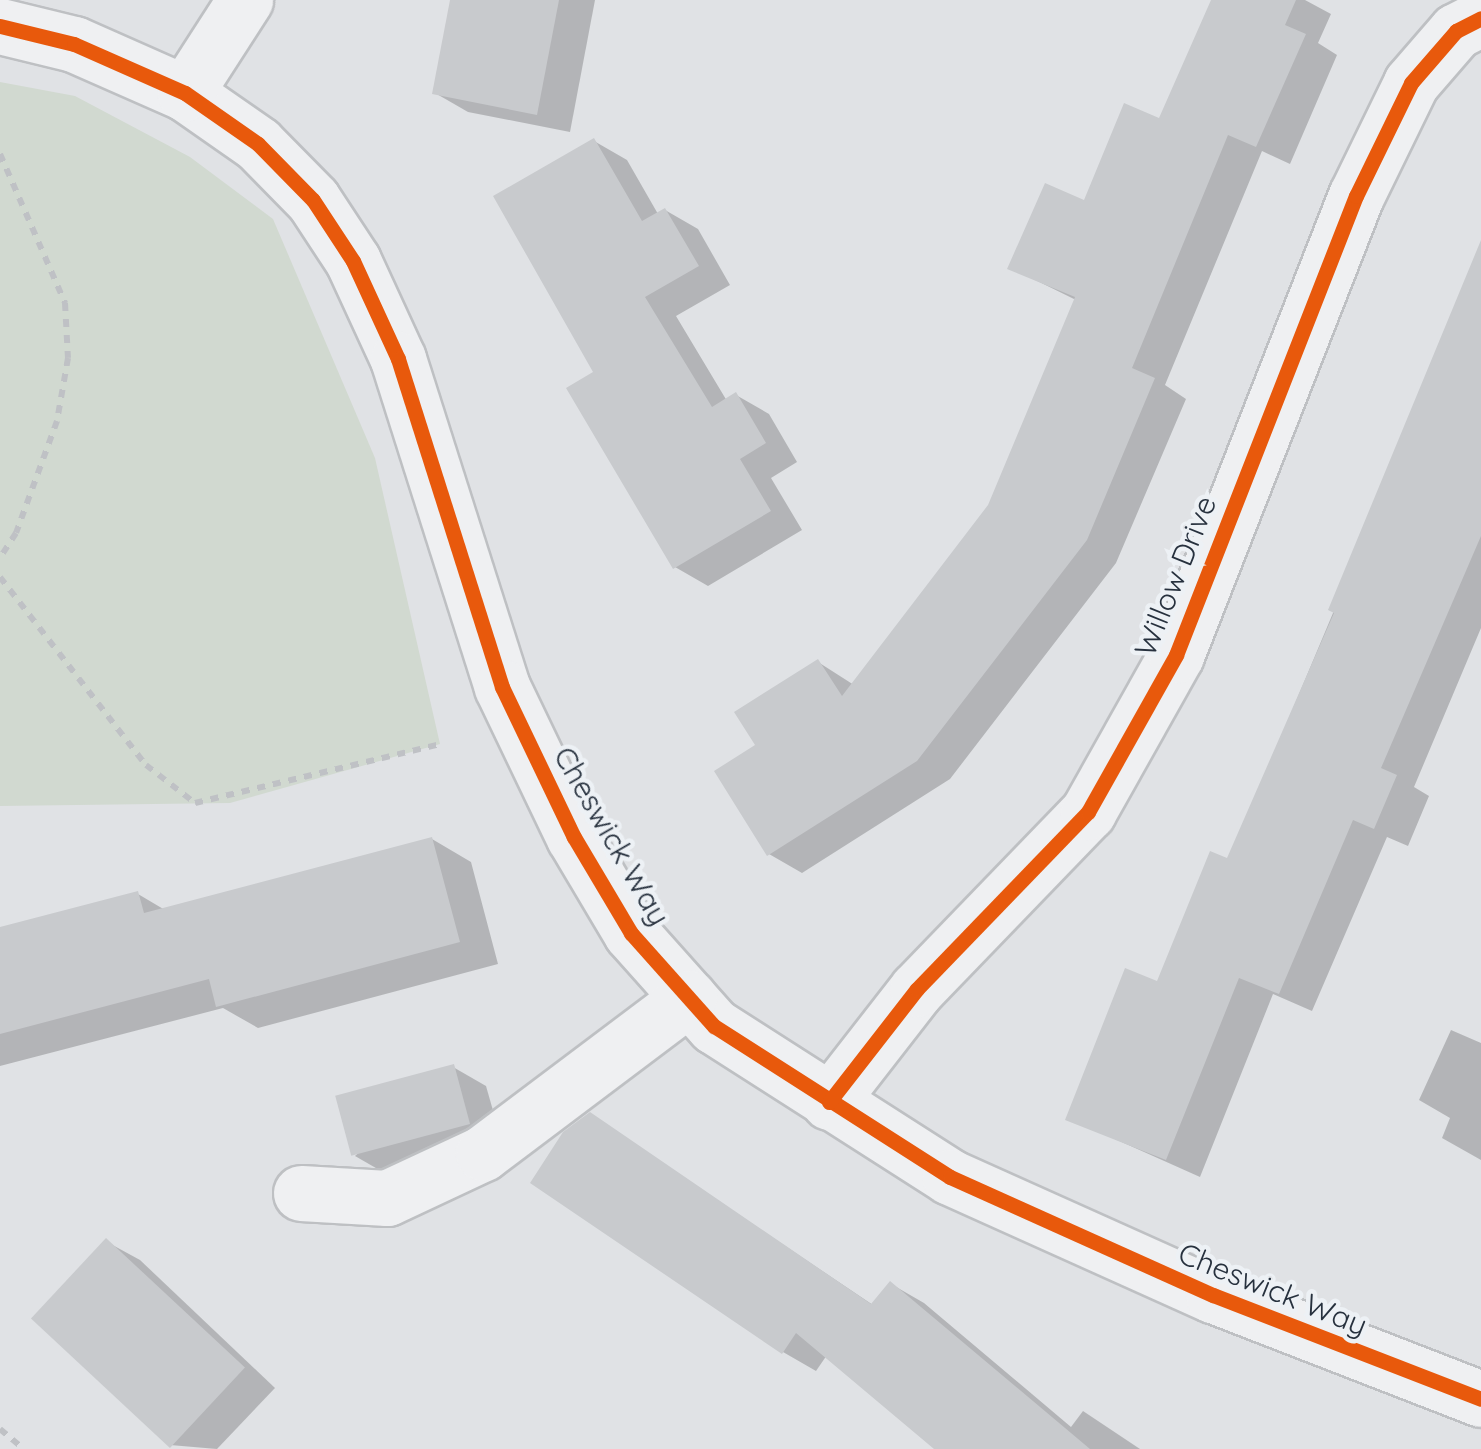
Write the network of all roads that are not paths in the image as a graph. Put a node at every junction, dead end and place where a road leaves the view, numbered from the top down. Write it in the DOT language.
graph roads {
  1 [pos="245,0"];
  2 [pos="1481,18"];
  3 [pos="0,26"];
  4 [pos="185,93"];
  5 [pos="688,998"];
  6 [pos="828,1102"];
  7 [pos="301,1194"];
  8 [pos="1481,1399"];
  1 -- 4 [label="street"];
  2 -- 6 [label="street, Willow Drive"];
  3 -- 4 [label="street, Cheswick Way"];
  4 -- 5 [label="street, Cheswick Way"];
  5 -- 6 [label="street, Cheswick Way"];
  5 -- 7 [label="street"];
  6 -- 8 [label="street, Cheswick Way"];
}
